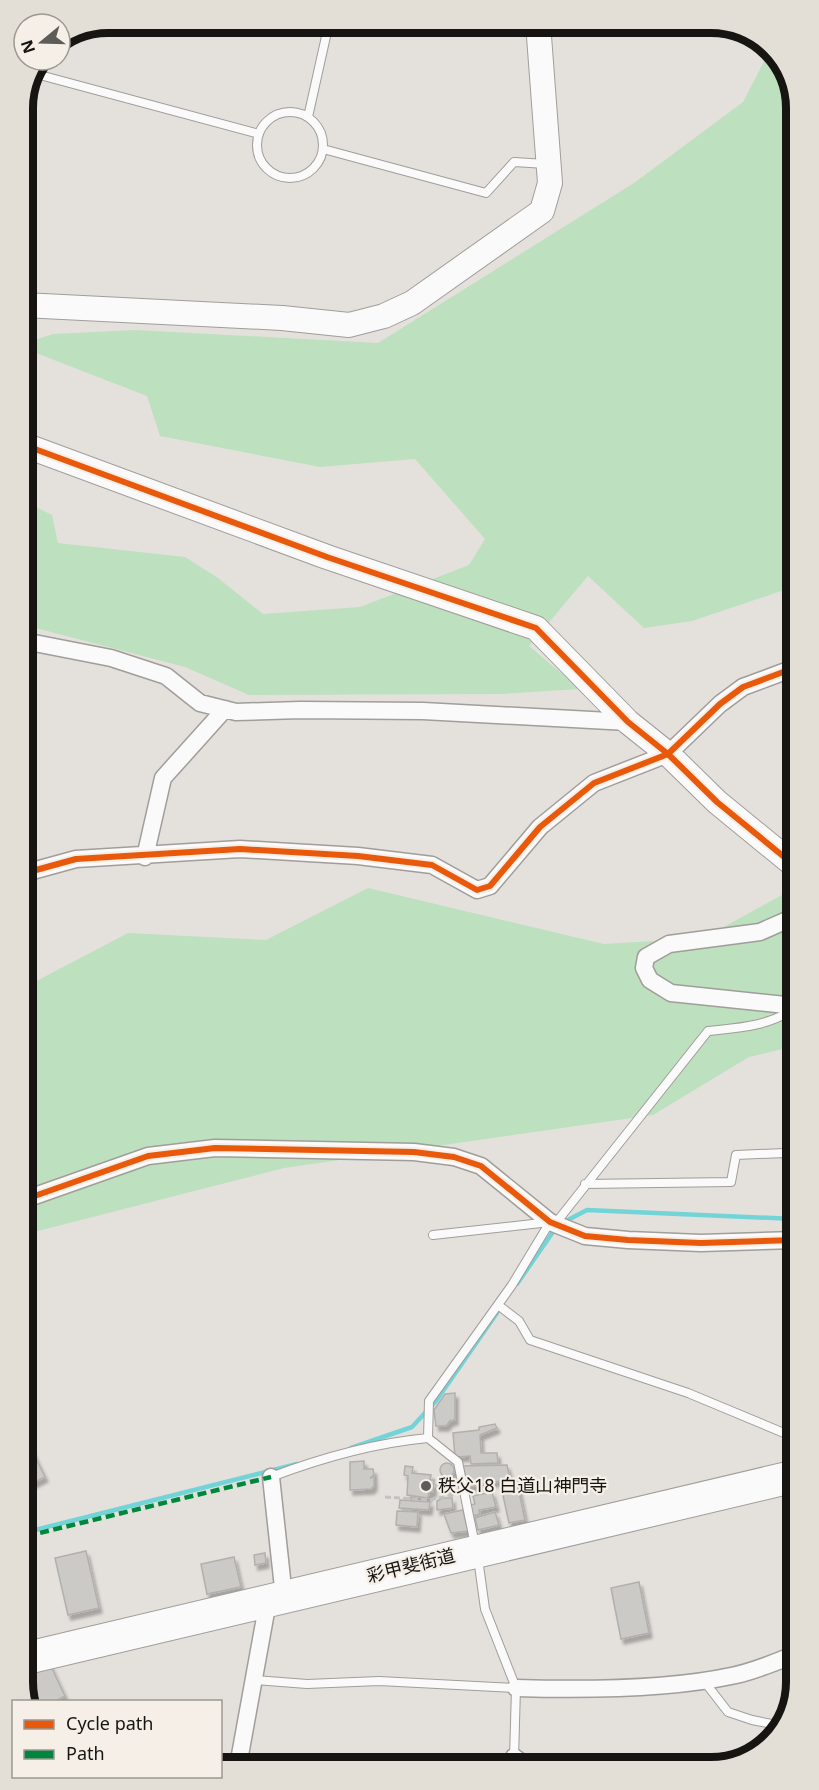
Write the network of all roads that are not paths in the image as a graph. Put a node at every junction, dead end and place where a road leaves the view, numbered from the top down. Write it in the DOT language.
graph roads {
  1 [pos="327,33"];
  2 [pos="539,33"];
  3 [pos="41,75"];
  4 [pos="308,117"];
  5 [pos="259,134"];
  6 [pos="323,149"];
  7 [pos="548,164"];
  8 [pos="33,306"];
  9 [pos="33,448"];
  10 [pos="33,643"];
  11 [pos="786,670"];
  12 [pos="225,710"];
  13 [pos="628,722"];
  14 [pos="668,754"];
  15 [pos="145,857"];
  16 [pos="786,858"];
  17 [pos="33,871"];
  18 [pos="786,921"];
  19 [pos="786,1006"];
  20 [pos="786,1014"];
  21 [pos="786,1156"];
  22 [pos="585,1184"];
  23 [pos="33,1197"];
  24 [pos="553,1223"];
  25 [pos="433,1235"];
  26 [pos="786,1240"];
  27 [pos="498,1305"];
  28 [pos="786,1434"];
  29 [pos="428,1438"];
  30 [pos="271,1477"];
  31 [pos="786,1478"];
  32 [pos="476,1550"];
  33 [pos="276,1599"];
  34 [pos="33,1653"];
  35 [pos="786,1657"];
  36 [pos="255,1680"];
  37 [pos="704,1681"];
  38 [pos="516,1688"];
  39 [pos="772,1724"];
  40 [pos="240,1757"];
  41 [pos="517,1757"];
  1 -- 4 [label="lane"];
  2 -- 7 [label="street"];
  3 -- 5 [label="lane"];
  4 -- 5 [label="lane"];
  4 -- 6 [label="lane"];
  5 -- 6 [label="lane"];
  6 -- 7 [label="lane"];
  7 -- 8 [label="street"];
  9 -- 13 [label="street"];
  10 -- 12 [label="street"];
  11 -- 14 [label="street"];
  12 -- 13 [label="street"];
  12 -- 15 [label="street"];
  13 -- 14 [label="street"];
  14 -- 15 [label="street"];
  14 -- 16 [label="street"];
  15 -- 17 [label="street"];
  18 -- 19 [label="street"];
  20 -- 22 [label="lane"];
  21 -- 22 [label="lane"];
  22 -- 24 [label="lane"];
  23 -- 24 [label="street"];
  24 -- 25 [label="lane"];
  24 -- 26 [label="street"];
  24 -- 27 [label="lane"];
  27 -- 28 [label="lane"];
  27 -- 29 [label="lane"];
  29 -- 30 [label="lane"];
  29 -- 32 [label="lane"];
  30 -- 33 [label="street"];
  31 -- 32 [label="highway, 彩甲斐街道"];
  32 -- 33 [label="highway, 彩甲斐街道"];
  32 -- 38 [label="lane"];
  33 -- 34 [label="highway, 彩甲斐街道"];
  33 -- 36 [label="street"];
  35 -- 37 [label="street"];
  36 -- 38 [label="lane"];
  36 -- 40 [label="street"];
  37 -- 38 [label="street"];
  37 -- 39 [label="lane"];
  38 -- 41 [label="lane"];
}
